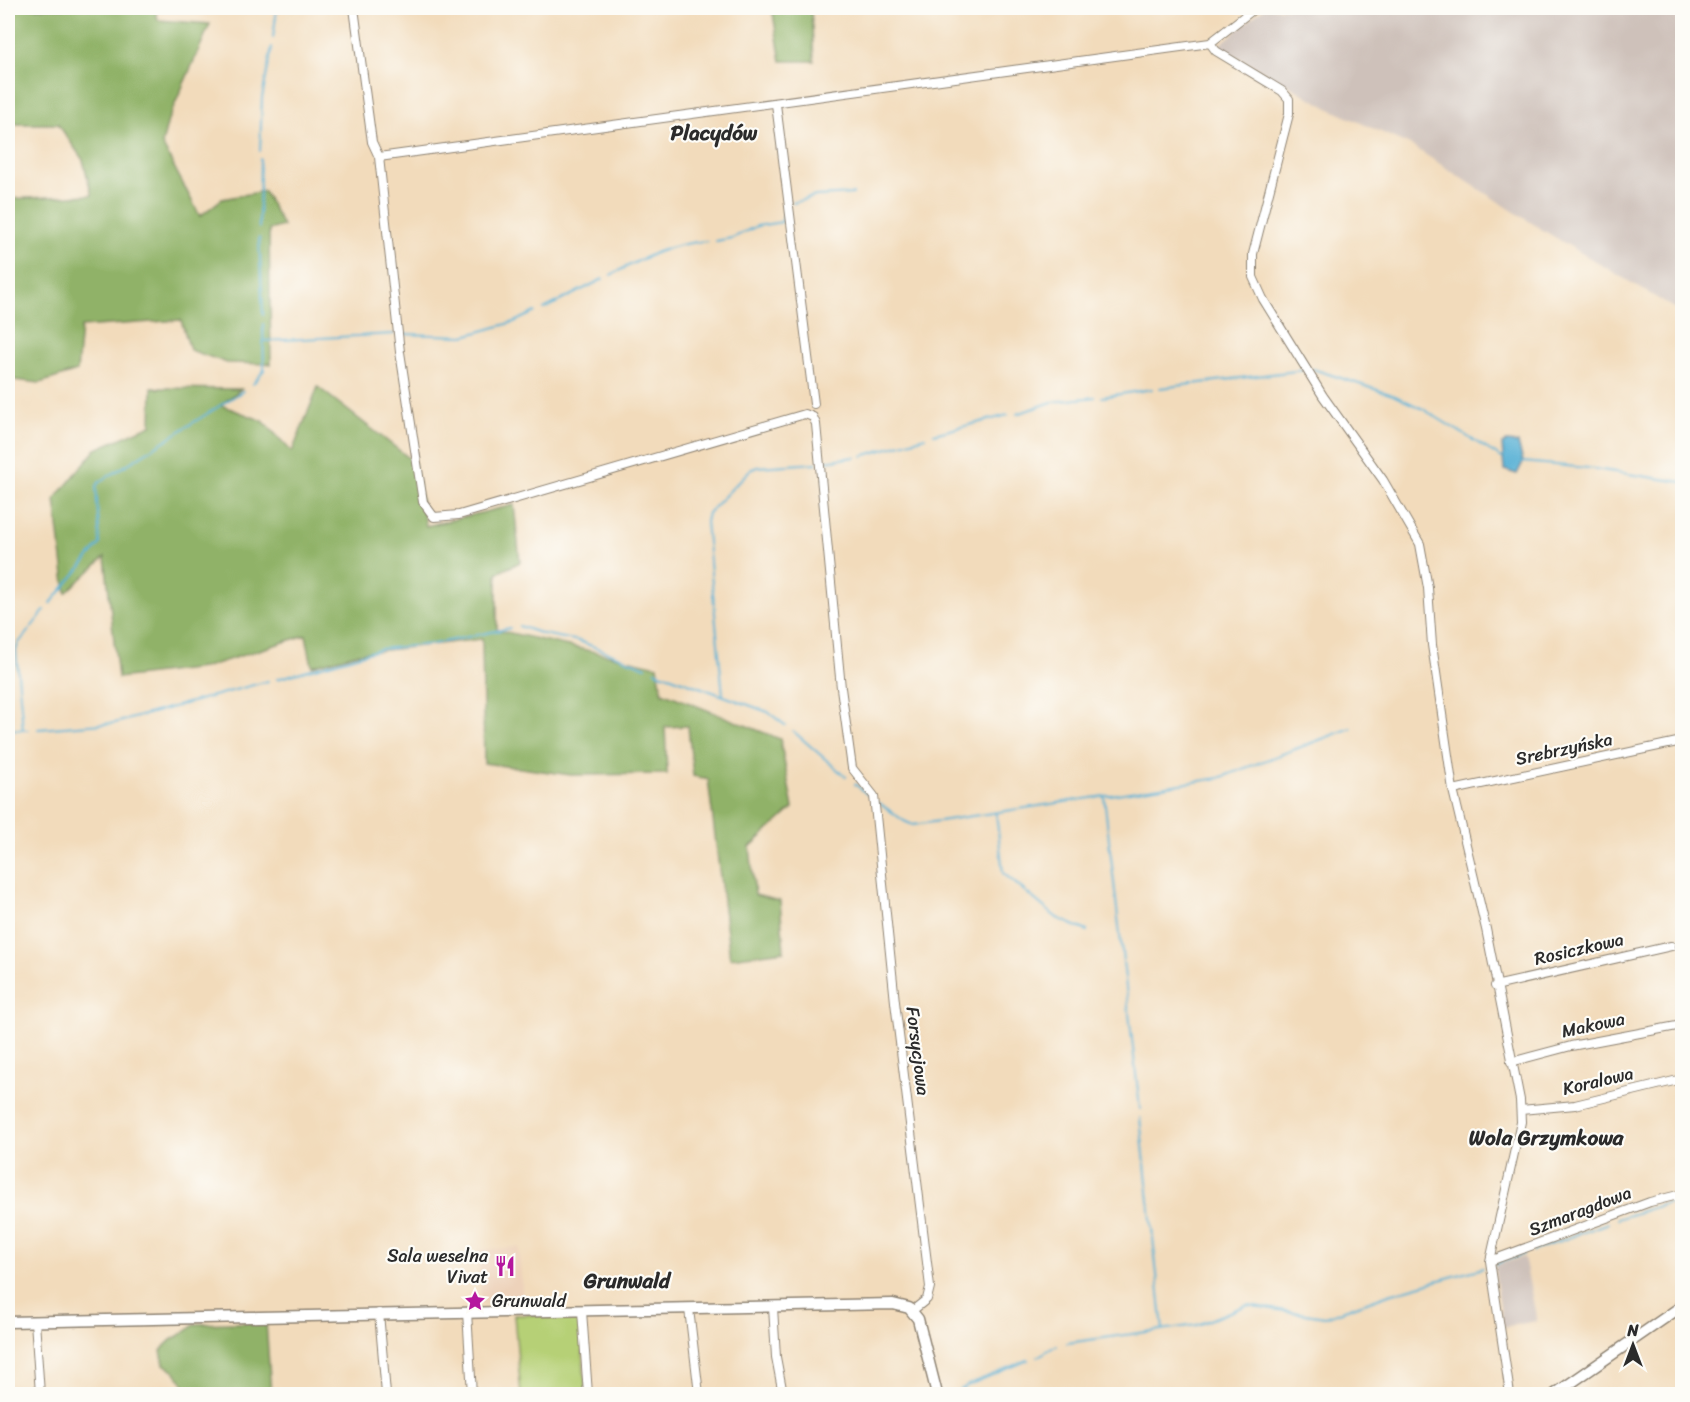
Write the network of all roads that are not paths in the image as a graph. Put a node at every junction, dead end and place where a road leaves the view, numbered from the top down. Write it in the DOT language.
graph roads {
  1 [pos="354,8"];
  2 [pos="1255,8"];
  3 [pos="1210,43"];
  4 [pos="776,104"];
  5 [pos="379,157"];
  6 [pos="814,404"];
  7 [pos="1683,741"];
  8 [pos="1453,790"];
  9 [pos="1671,946"];
  10 [pos="1495,986"];
  11 [pos="1683,1025"];
  12 [pos="1511,1062"];
  13 [pos="1683,1079"];
  14 [pos="1521,1110"];
  15 [pos="1683,1194"];
  16 [pos="1490,1261"];
  17 [pos="1683,1306"];
  18 [pos="773,1307"];
  19 [pos="688,1309"];
  20 [pos="582,1311"];
  21 [pos="912,1311"];
  22 [pos="467,1312"];
  23 [pos="379,1313"];
  24 [pos="35,1321"];
  25 [pos="8,1322"];
  26 [pos="40,1395"];
  27 [pos="386,1395"];
  28 [pos="472,1395"];
  29 [pos="588,1395"];
  30 [pos="699,1395"];
  31 [pos="783,1395"];
  32 [pos="937,1395"];
  33 [pos="1510,1395"];
  34 [pos="1555,1395"];
  1 -- 5 [label="street"];
  2 -- 3 [label="street"];
  3 -- 4 [label="street"];
  3 -- 8 [label="street"];
  4 -- 5 [label="street"];
  4 -- 6 [label="street"];
  5 -- 21 [label="street, Forsycjowa"];
  7 -- 8 [label="street, Srebrzyńska"];
  8 -- 10 [label="street"];
  9 -- 10 [label="street, Rosiczkowa"];
  10 -- 12 [label="street"];
  11 -- 12 [label="street, Makowa"];
  12 -- 14 [label="street"];
  13 -- 14 [label="street, Koralowa"];
  14 -- 16 [label="street"];
  15 -- 16 [label="street, Szmaragdowa"];
  16 -- 33 [label="street"];
  17 -- 34 [label="street"];
  18 -- 19 [label="street"];
  18 -- 21 [label="street"];
  18 -- 31 [label="street"];
  19 -- 20 [label="street"];
  19 -- 30 [label="street"];
  20 -- 22 [label="street"];
  20 -- 29 [label="street"];
  21 -- 32 [label="street"];
  22 -- 23 [label="street"];
  22 -- 28 [label="street"];
  23 -- 24 [label="street"];
  23 -- 27 [label="street"];
  24 -- 25 [label="street"];
  24 -- 26 [label="street"];
}
